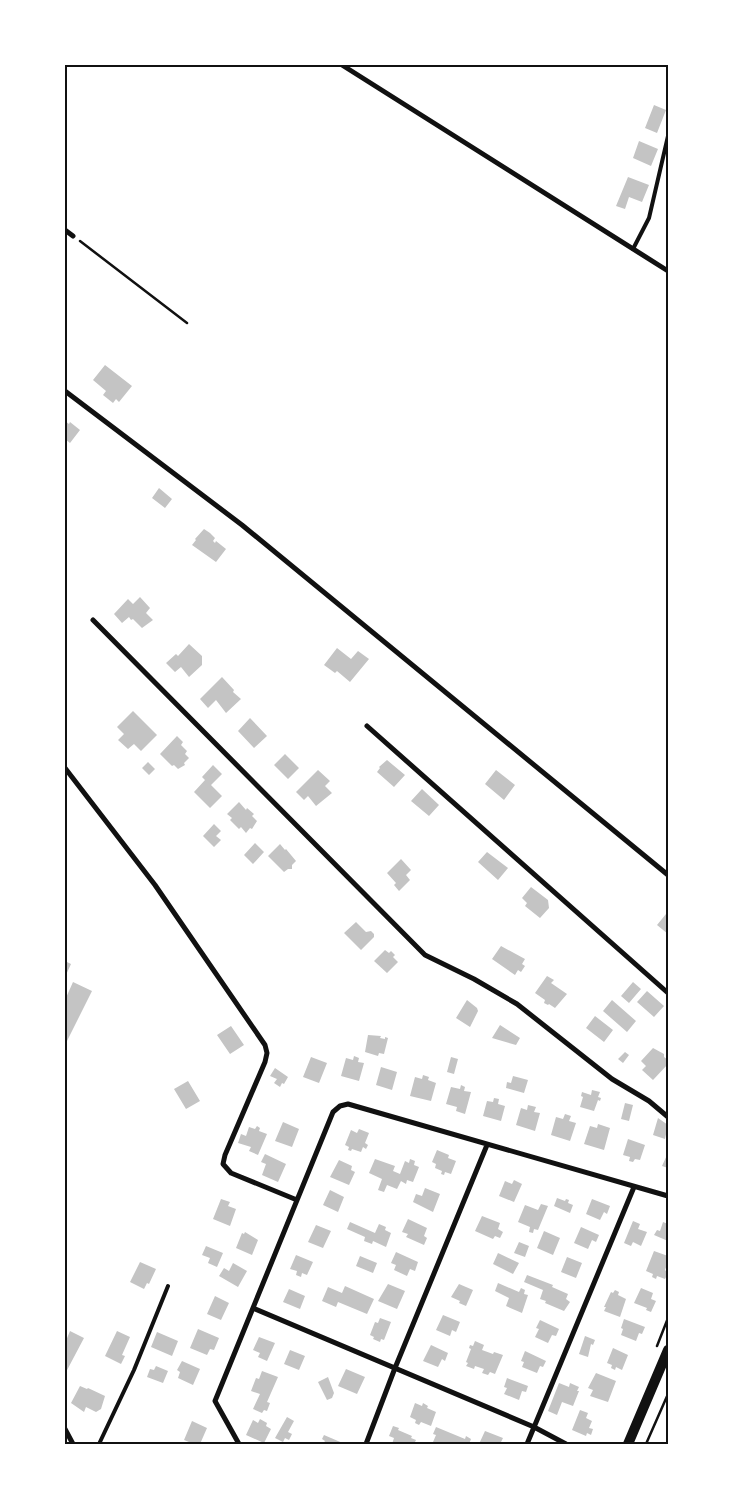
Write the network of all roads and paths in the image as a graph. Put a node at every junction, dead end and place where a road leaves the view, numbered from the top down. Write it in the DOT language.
graph roads {
  1 [pos="342,65"];
  2 [pos="668,136"];
  3 [pos="65,230"];
  4 [pos="72,236"];
  5 [pos="633,249"];
  6 [pos="668,271"];
  7 [pos="187,323"];
  8 [pos="65,391"];
  9 [pos="93,620"];
  10 [pos="367,726"];
  11 [pos="65,768"];
  12 [pos="668,875"];
  13 [pos="668,993"];
  14 [pos="668,1116"];
  15 [pos="487,1145"];
  16 [pos="634,1187"];
  17 [pos="668,1196"];
  18 [pos="297,1200"];
  19 [pos="168,1286"];
  20 [pos="253,1308"];
  21 [pos="668,1350"];
  22 [pos="395,1368"];
  23 [pos="668,1394"];
  24 [pos="534,1427"];
  25 [pos="65,1430"];
  26 [pos="73,1444"];
  27 [pos="99,1444"];
  28 [pos="239,1444"];
  29 [pos="366,1444"];
  30 [pos="527,1444"];
  31 [pos="566,1444"];
  32 [pos="628,1444"];
  33 [pos="646,1444"];
  1 -- 5 [label="street"];
  2 -- 5 [label="lane"];
  3 -- 4 [label="street"];
  4 -- 7 [label="path"];
  5 -- 6 [label="street"];
  8 -- 12 [label="street"];
  9 -- 14 [label="street"];
  10 -- 13 [label="street"];
  11 -- 18 [label="street"];
  15 -- 16 [label="street"];
  15 -- 18 [label="street"];
  15 -- 22 [label="street"];
  16 -- 17 [label="street"];
  16 -- 24 [label="street"];
  18 -- 20 [label="street"];
  19 -- 27 [label="lane"];
  20 -- 22 [label="street"];
  20 -- 28 [label="street"];
  21 -- 32 [label="main road"];
  22 -- 24 [label="street"];
  22 -- 29 [label="street"];
  23 -- 33 [label="path"];
  24 -- 30 [label="street"];
  24 -- 31 [label="street"];
  25 -- 26 [label="street"];
}
